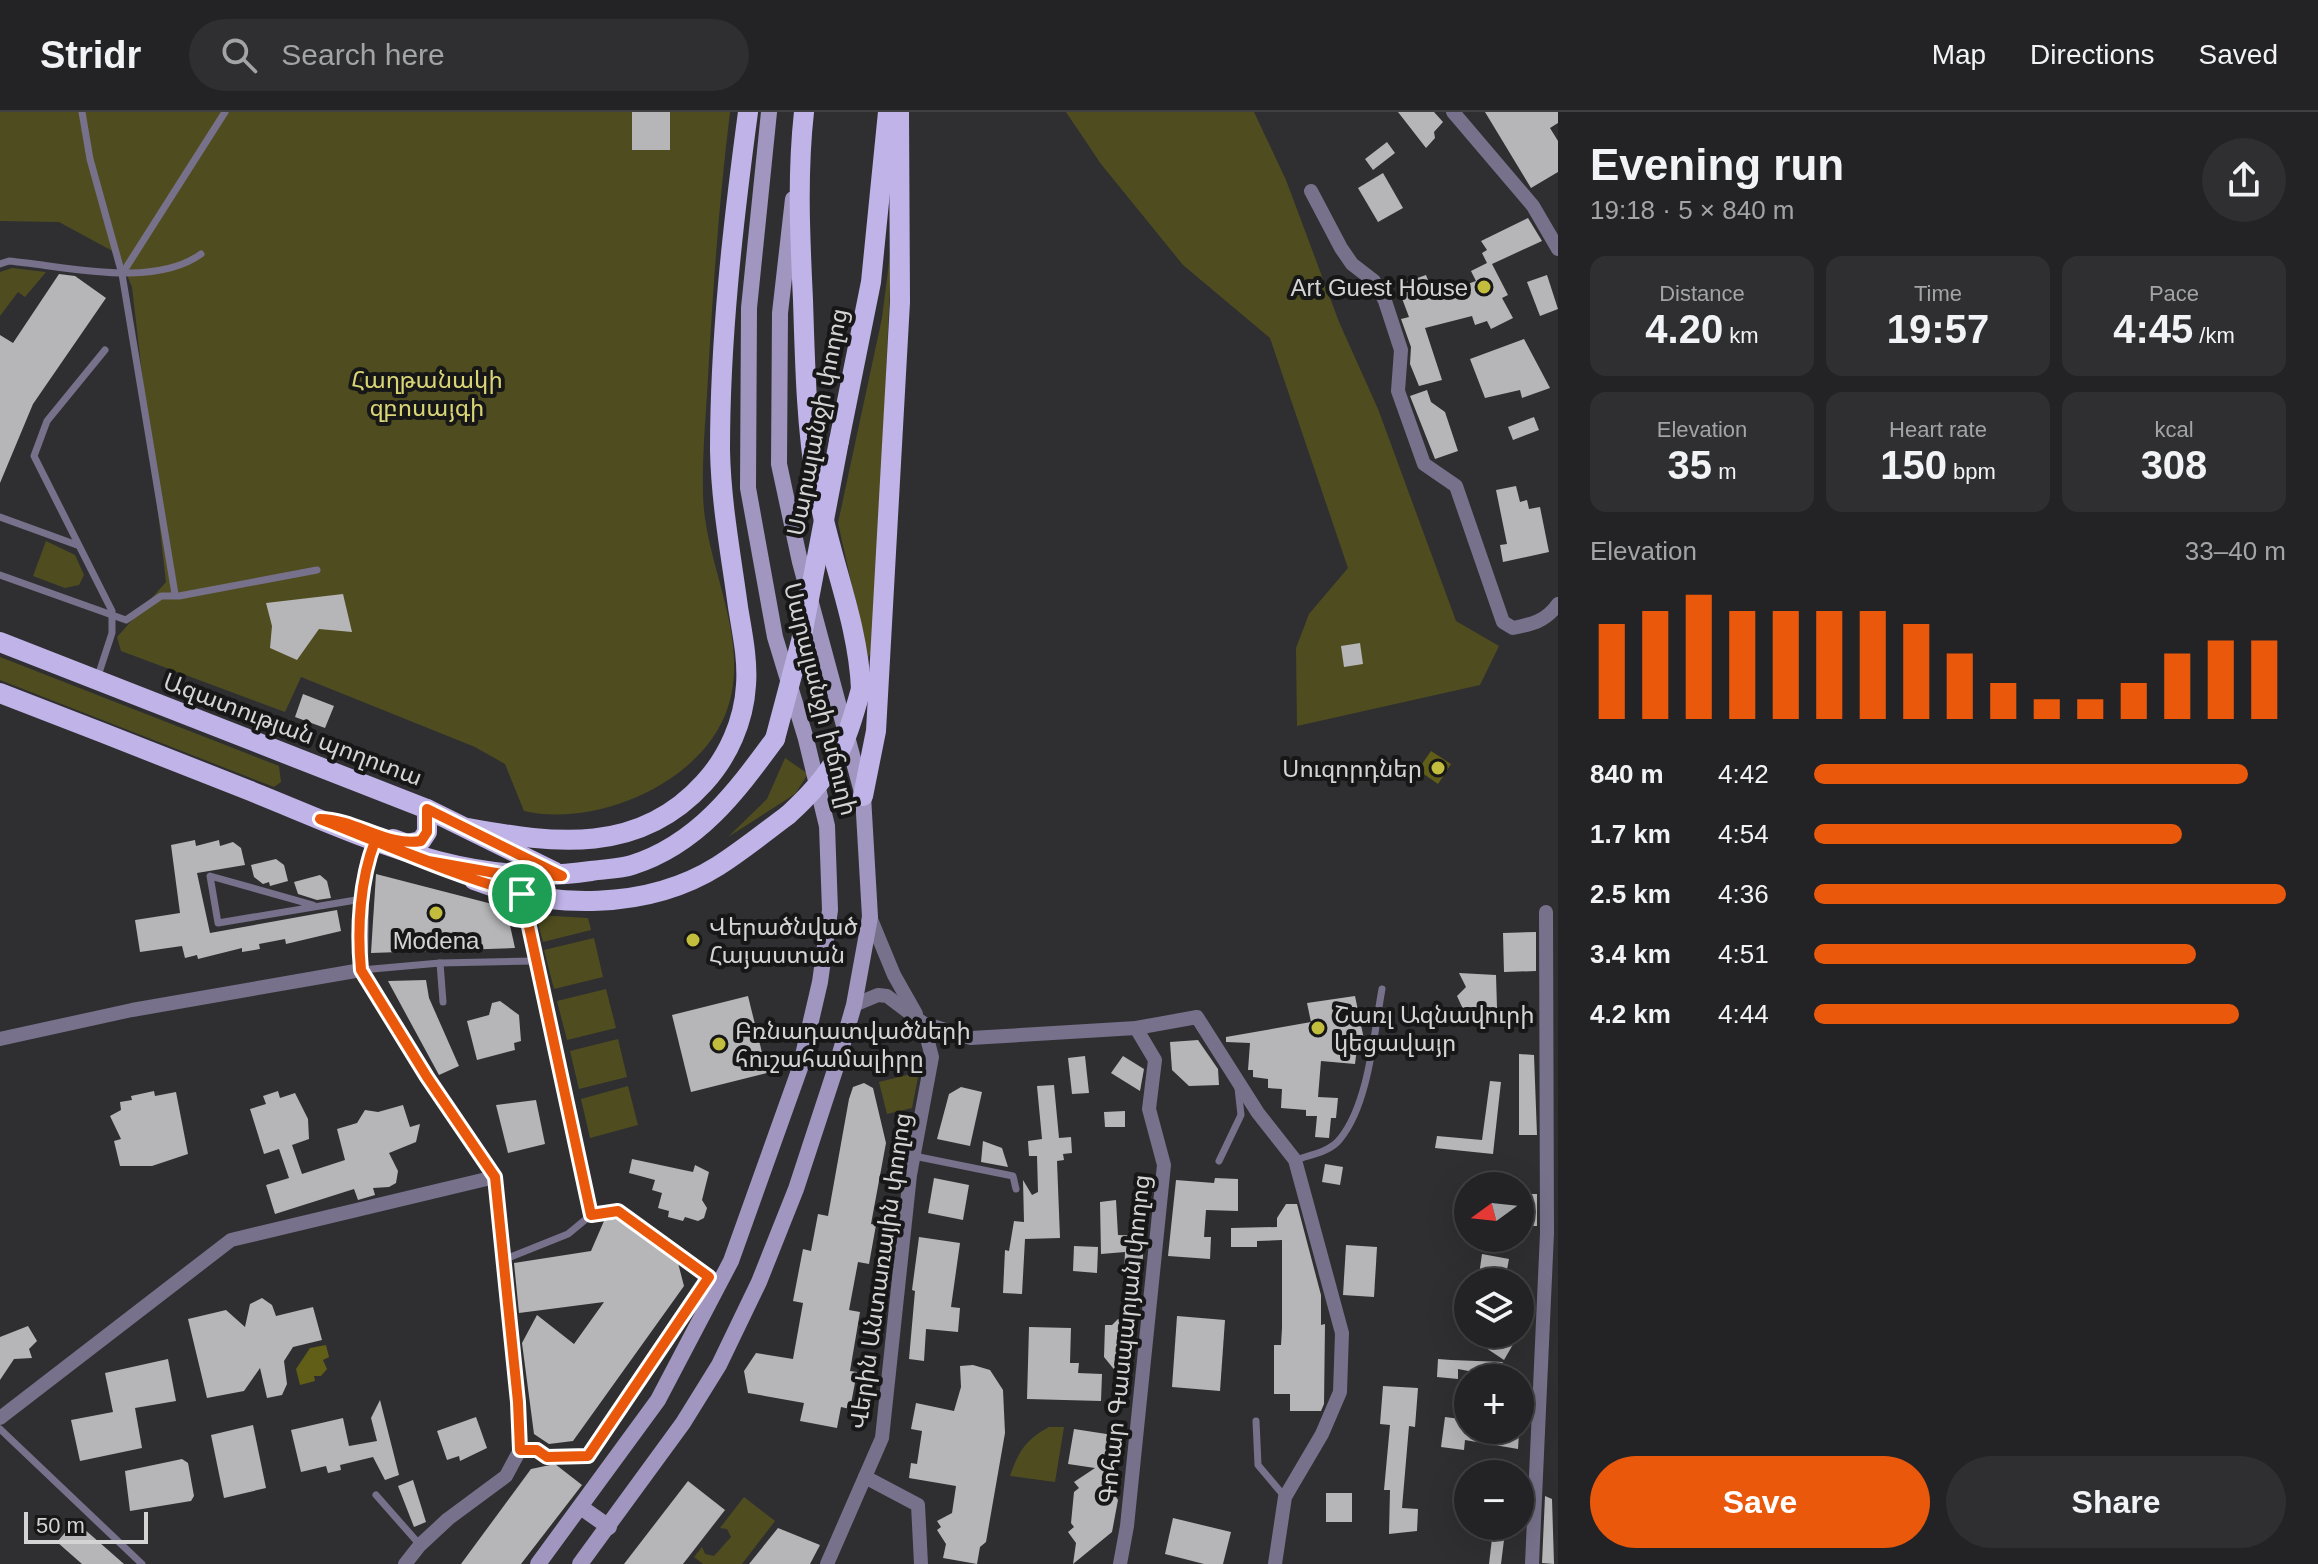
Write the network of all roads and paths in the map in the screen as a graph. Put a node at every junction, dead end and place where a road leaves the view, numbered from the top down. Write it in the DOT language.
graph roads {
  1 [pos="82,112"];
  2 [pos="225,112"];
  3 [pos="748,112"];
  4 [pos="769,112"];
  5 [pos="804,112"];
  6 [pos="888,112"];
  7 [pos="899,112"];
  8 [pos="1453,112"];
  9 [pos="798,162"];
  10 [pos="1311,191"];
  11 [pos="1558,249"];
  12 [pos="201,254"];
  13 [pos="0,264"];
  14 [pos="122,274"];
  15 [pos="105,350"];
  16 [pos="0,517"];
  17 [pos="77,545"];
  18 [pos="317,570"];
  19 [pos="0,575"];
  20 [pos="175,594"];
  21 [pos="1558,604"];
  22 [pos="113,618"];
  23 [pos="0,642"];
  24 [pos="97,679"];
  25 [pos="0,693"];
  26 [pos="863,796"];
  27 [pos="427,809"];
  28 [pos="320,819"];
  29 [pos="468,828"];
  30 [pos="375,841"];
  31 [pos="428,861"];
  32 [pos="562,876"];
  33 [pos="522,894"];
  34 [pos="362,899"];
  35 [pos="313,905"];
  36 [pos="1546,912"];
  37 [pos="870,917"];
  38 [pos="534,961"];
  39 [pos="440,963"];
  40 [pos="361,970"];
  41 [pos="1382,989"];
  42 [pos="443,1002"];
  43 [pos="854,1005"];
  44 [pos="920,1019"];
  45 [pos="1136,1028"];
  46 [pos="0,1039"];
  47 [pos="1235,1078"];
  48 [pos="914,1156"];
  49 [pos="1295,1160"];
  50 [pos="1219,1161"];
  51 [pos="495,1177"];
  52 [pos="1016,1189"];
  53 [pos="591,1215"];
  54 [pos="502,1261"];
  55 [pos="0,1418"];
  56 [pos="1256,1421"];
  57 [pos="0,1429"];
  58 [pos="520,1450"];
  59 [pos="865,1477"];
  60 [pos="376,1495"];
  61 [pos="1285,1497"];
  62 [pos="582,1508"];
  63 [pos="609,1527"];
  64 [pos="420,1545"];
  65 [pos="142,1564"];
  66 [pos="405,1564"];
  67 [pos="538,1564"];
  68 [pos="580,1564"];
  69 [pos="827,1564"];
  70 [pos="921,1564"];
  71 [pos="1120,1564"];
  72 [pos="1275,1564"];
  73 [pos="1532,1564"];
  1 -- 14 [label="lane"];
  2 -- 14 [label="lane"];
  3 -- 29 [label="main road"];
  4 -- 62 [label="main road, Սարալանջի խճուղի"];
  5 -- 9 [label="main road, Սարալանջի խճուղի"];
  6 -- 32 [label="main road, Սարալանջի փողոց, bridge"];
  7 -- 26 [label="main road"];
  8 -- 11 [label="street"];
  9 -- 26 [label="main road, Սարալանջի խճուղի"];
  9 -- 33 [label="main road, bridge"];
  10 -- 21 [label="street"];
  12 -- 14 [label="lane"];
  13 -- 14 [label="lane"];
  14 -- 20 [label="lane"];
  15 -- 17 [label="lane"];
  16 -- 17 [label="lane"];
  17 -- 22 [label="lane"];
  18 -- 20 [label="lane"];
  19 -- 22 [label="lane"];
  20 -- 22 [label="lane"];
  22 -- 24 [label="lane"];
  23 -- 24 [label="main road, Ազատության պողոտա"];
  24 -- 27 [label="main road, Ազատության պողոտա"];
  25 -- 28 [label="main road"];
  26 -- 37 [label="main road, Սարալանջի խճուղի"];
  27 -- 28 [label="main road"];
  27 -- 29 [label="main road, Ազատության պողոտա"];
  28 -- 30 [label="main road"];
  29 -- 32 [label="main road, Ազատության պողոտա"];
  30 -- 31 [label="main road"];
  30 -- 34 [label="street"];
  31 -- 32 [label="main road"];
  31 -- 33 [label="main road"];
  33 -- 38 [label="lane"];
  34 -- 35 [label="lane"];
  34 -- 40 [label="street"];
  35 -- 35 [label="lane"];
  36 -- 73 [label="street"];
  37 -- 43 [label="main road, Սարալանջի խճուղի"];
  37 -- 44 [label="street, Վերին Անտառային փողոց"];
  38 -- 39 [label="lane"];
  38 -- 53 [label="lane"];
  39 -- 40 [label="lane"];
  39 -- 42 [label="lane"];
  40 -- 46 [label="street"];
  40 -- 51 [label="street"];
  41 -- 49 [label="lane"];
  43 -- 44 [label="street"];
  43 -- 63 [label="main road, Սարալանջի խճուղի"];
  44 -- 45 [label="street"];
  44 -- 48 [label="street, Վերին Անտառային փողոց"];
  45 -- 47 [label="street"];
  45 -- 71 [label="street, Գոհար Գասպարյան փողոց"];
  47 -- 49 [label="street"];
  47 -- 50 [label="lane"];
  48 -- 52 [label="lane"];
  48 -- 59 [label="street, Վերին Անտառային փողոց"];
  49 -- 61 [label="street"];
  51 -- 54 [label="street"];
  51 -- 55 [label="street"];
  53 -- 54 [label="lane"];
  53 -- 58 [label="lane"];
  54 -- 58 [label="street"];
  56 -- 61 [label="lane"];
  57 -- 65 [label="lane"];
  58 -- 64 [label="street"];
  59 -- 69 [label="street, Վերին Անտառային փողոց"];
  59 -- 70 [label="street"];
  60 -- 64 [label="lane"];
  61 -- 72 [label="street"];
  62 -- 63 [label="main road"];
  62 -- 67 [label="main road, Սարալանջի խճուղի"];
  63 -- 68 [label="main road, Սարալանջի խճուղի"];
  64 -- 66 [label="street"];
}
